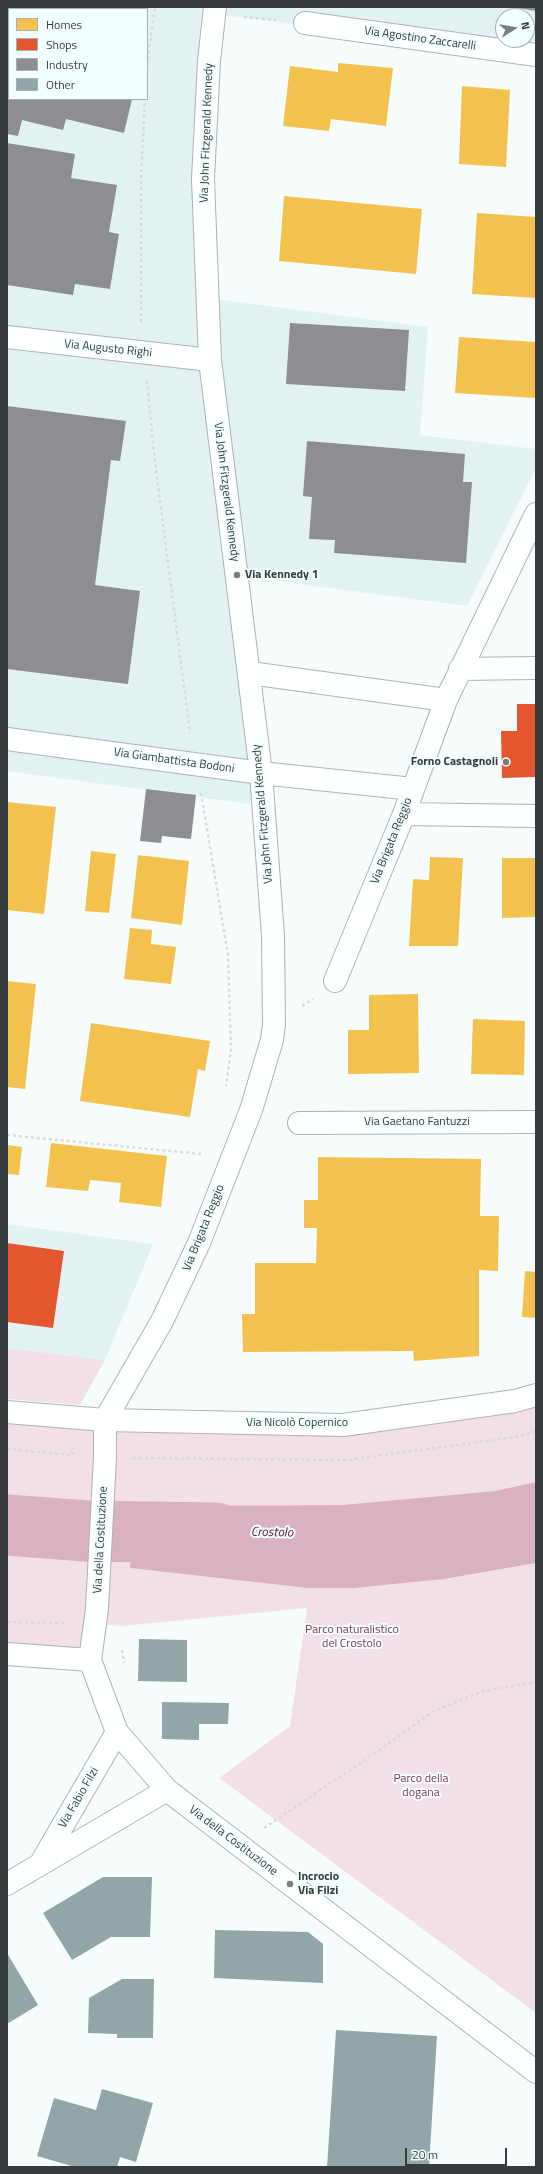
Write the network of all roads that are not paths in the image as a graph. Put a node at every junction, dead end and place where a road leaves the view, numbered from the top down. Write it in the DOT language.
graph roads {
  1 [pos="215,10"];
  2 [pos="305,23"];
  3 [pos="536,55"];
  4 [pos="7,337"];
  5 [pos="210,360"];
  6 [pos="536,514"];
  7 [pos="536,668"];
  8 [pos="460,669"];
  9 [pos="250,673"];
  10 [pos="446,700"];
  11 [pos="7,738"];
  12 [pos="261,772"];
  13 [pos="414,788"];
  14 [pos="404,814"];
  15 [pos="536,816"];
  16 [pos="335,981"];
  17 [pos="274,1024"];
  18 [pos="536,1122"];
  19 [pos="299,1123"];
  20 [pos="536,1395"];
  21 [pos="7,1412"];
  22 [pos="105,1420"];
  23 [pos="7,1654"];
  24 [pos="82,1659"];
  25 [pos="117,1732"];
  26 [pos="167,1790"];
  27 [pos="40,1864"];
  28 [pos="7,1884"];
  29 [pos="536,2072"];
  1 -- 5 [label="street, Via John Fitzgerald Kennedy"];
  2 -- 3 [label="street, Via Agostino Zaccarelli"];
  4 -- 5 [label="street, Via Augusto Righi"];
  5 -- 9 [label="street, Via John Fitzgerald Kennedy"];
  6 -- 8 [label="street, Via Brigata Reggio"];
  7 -- 8 [label="street"];
  8 -- 10 [label="street, Via Brigata Reggio"];
  9 -- 10 [label="street"];
  9 -- 12 [label="street, Via John Fitzgerald Kennedy"];
  10 -- 13 [label="street, Via Brigata Reggio"];
  11 -- 12 [label="street, Via Giambattista Bodoni"];
  12 -- 13 [label="street, Via Giambattista Bodoni"];
  12 -- 17 [label="street, Via John Fitzgerald Kennedy"];
  13 -- 14 [label="street, Via Brigata Reggio"];
  14 -- 15 [label="street"];
  14 -- 16 [label="street, Via Brigata Reggio"];
  17 -- 22 [label="street, Via Brigata Reggio"];
  18 -- 19 [label="street, Via Gaetano Fantuzzi"];
  20 -- 22 [label="street, Via Nicolò Copernico"];
  21 -- 22 [label="street, Via Nicolò Copernico"];
  22 -- 24 [label="street, Via della Costituzione"];
  23 -- 24 [label="street"];
  24 -- 25 [label="street, Via della Costituzione"];
  25 -- 26 [label="street, Via della Costituzione"];
  25 -- 27 [label="street, Via Fabio Filzi"];
  26 -- 27 [label="street, Via Fabio Filzi"];
  26 -- 29 [label="street, Via della Costituzione"];
  27 -- 28 [label="street, Via Fabio Filzi"];
}
